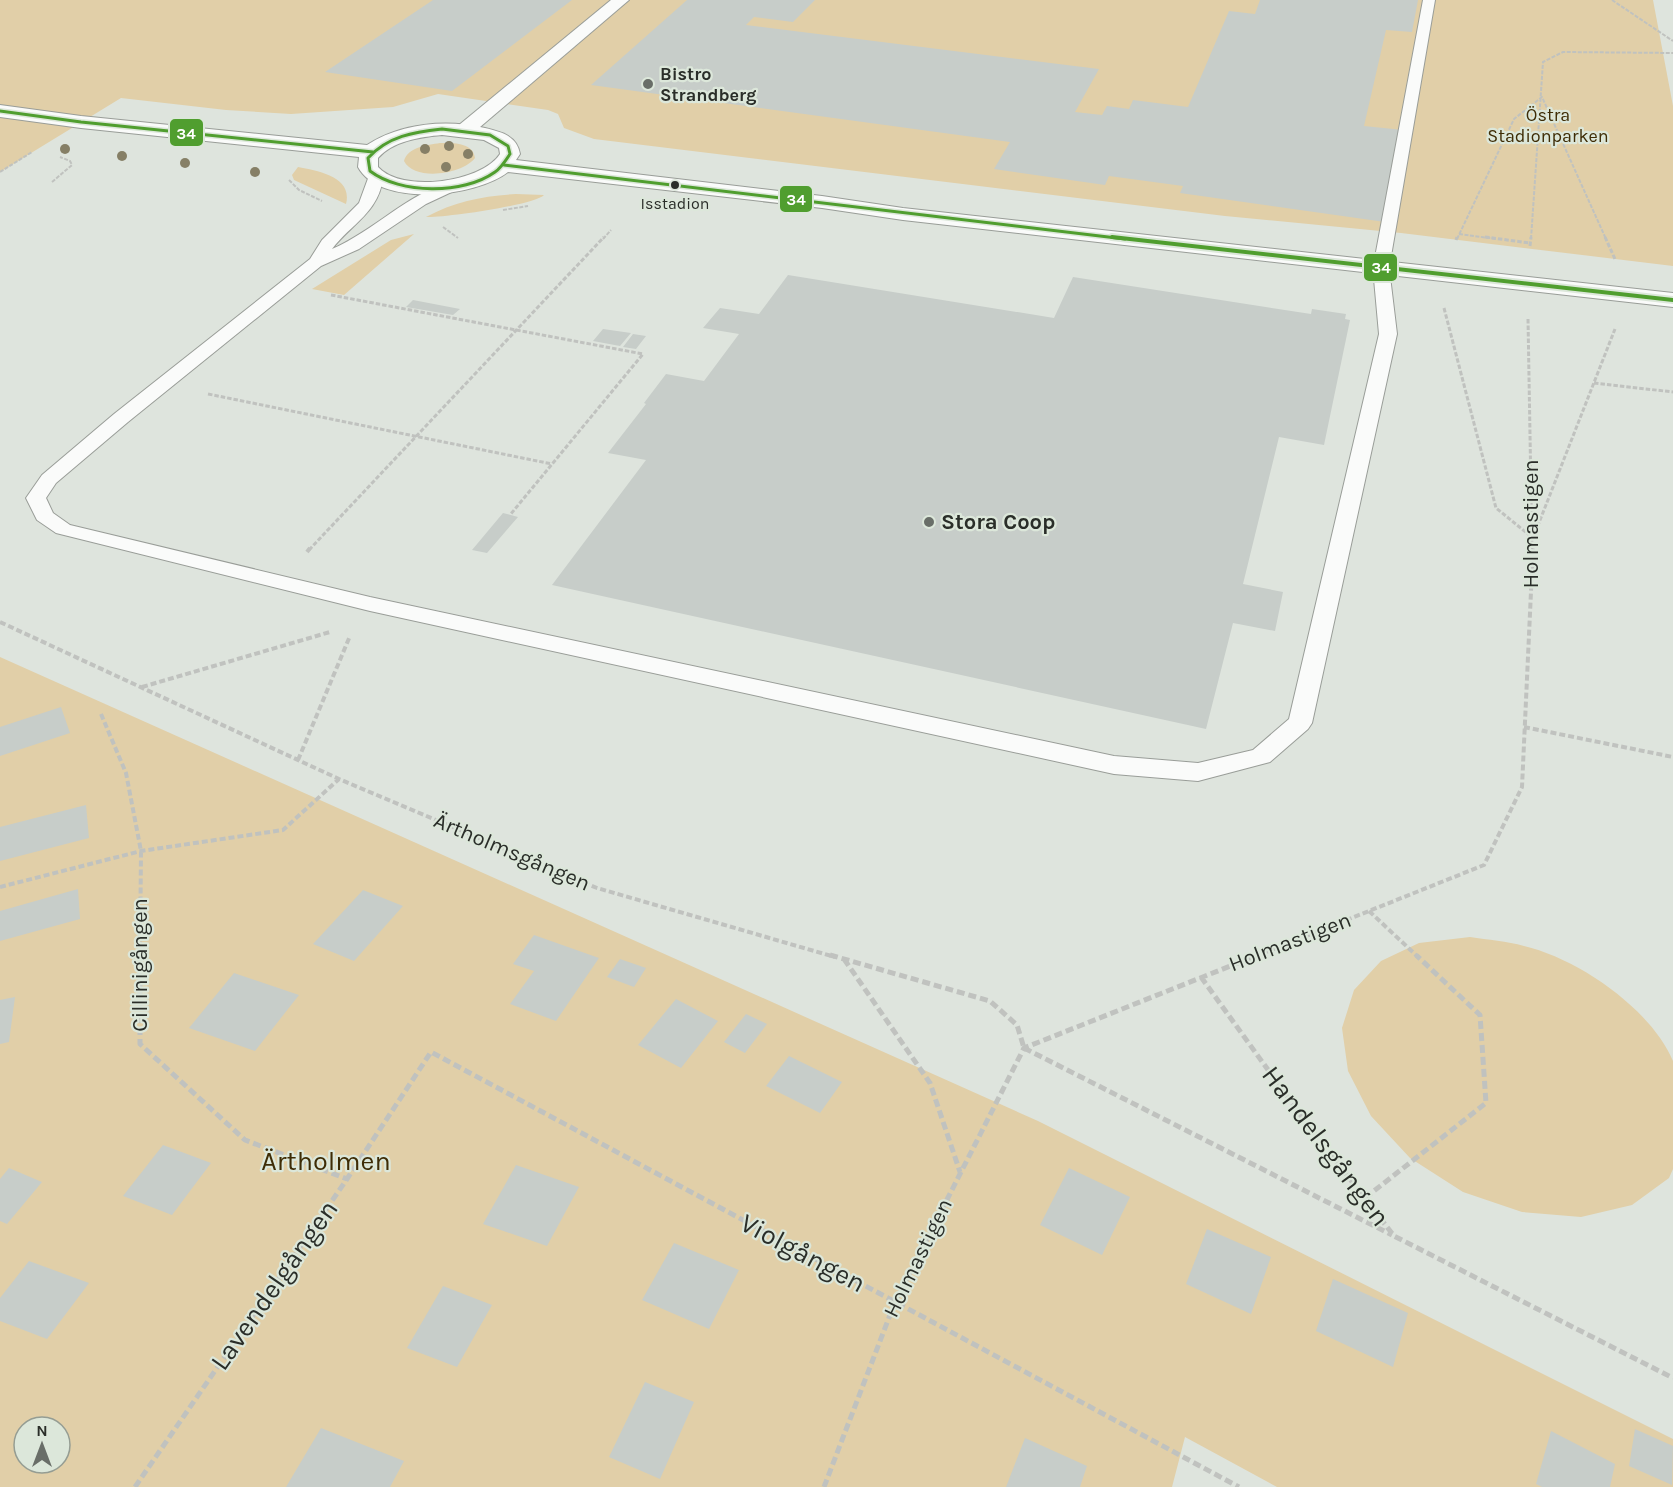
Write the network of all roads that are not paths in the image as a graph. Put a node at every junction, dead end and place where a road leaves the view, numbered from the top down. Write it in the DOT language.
graph roads {
  1 [pos="621,0"];
  2 [pos="1429,0"];
  3 [pos="0,111"];
  4 [pos="466,129"];
  5 [pos="373,152"];
  6 [pos="504,165"];
  7 [pos="375,176"];
  8 [pos="453,186"];
  9 [pos="315,263"];
  10 [pos="1381,268"];
  11 [pos="1673,300"];
  1 -- 4 [label="main road"];
  2 -- 10 [label="lane"];
  3 -- 5 [label="main road"];
  4 -- 5 [label="main road"];
  4 -- 6 [label="main road"];
  5 -- 7 [label="main road"];
  6 -- 8 [label="main road"];
  6 -- 10 [label="main road"];
  7 -- 8 [label="main road"];
  7 -- 9 [label="lane"];
  8 -- 9 [label="lane"];
  9 -- 10 [label="lane"];
  10 -- 11 [label="main road"];
}
